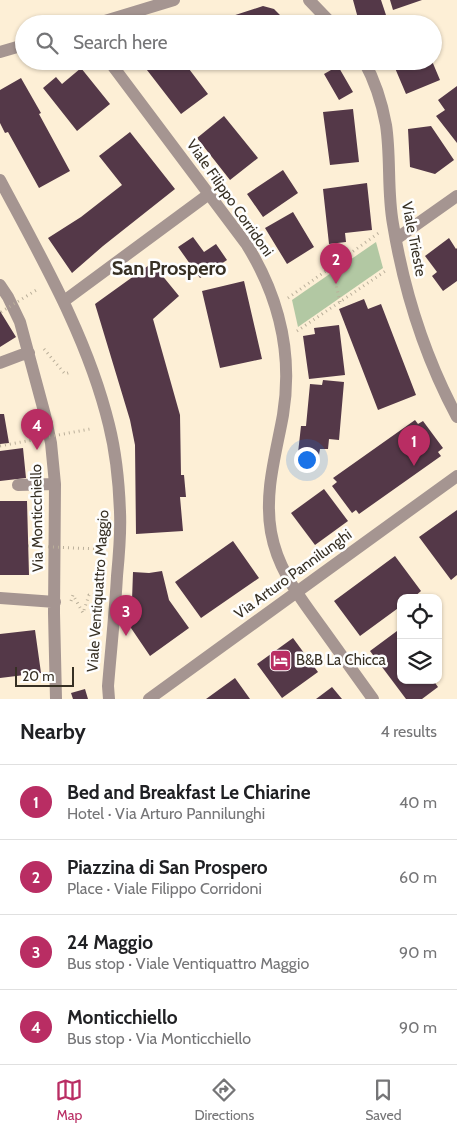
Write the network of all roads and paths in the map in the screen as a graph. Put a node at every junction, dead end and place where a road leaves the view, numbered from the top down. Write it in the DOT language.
graph roads {
  1 [pos="174,0"];
  2 [pos="309,0"];
  3 [pos="125,15"];
  4 [pos="323,15"];
  5 [pos="15,48"];
  6 [pos="0,52"];
  7 [pos="116,70"];
  8 [pos="368,70"];
  9 [pos="0,180"];
  10 [pos="209,194"];
  11 [pos="457,196"];
  12 [pos="381,232"];
  13 [pos="396,239"];
  14 [pos="332,266"];
  15 [pos="388,270"];
  16 [pos="0,285"];
  17 [pos="38,289"];
  18 [pos="287,299"];
  19 [pos="64,301"];
  20 [pos="340,302"];
  21 [pos="1,312"];
  22 [pos="295,333"];
  23 [pos="29,354"];
  24 [pos="0,363"];
  25 [pos="457,417"];
  26 [pos="90,429"];
  27 [pos="0,446"];
  28 [pos="457,476"];
  29 [pos="55,484"];
  30 [pos="18,485"];
  31 [pos="28,546"];
  32 [pos="98,549"];
  33 [pos="296,592"];
  34 [pos="96,594"];
  35 [pos="0,598"];
  36 [pos="54,608"];
  37 [pos="56,699"];
  38 [pos="110,699"];
  39 [pos="149,699"];
  40 [pos="373,699"];
  1 -- 3 [label="street"];
  2 -- 4 [label="street"];
  5 -- 6 [label="street"];
  7 -- 10 [label="street, Viale Filippo Corridoni"];
  8 -- 13 [label="street, Viale Trieste"];
  9 -- 19 [label="street, Viale Ventiquattro Maggio"];
  10 -- 19 [label="street"];
  10 -- 33 [label="street, Viale Filippo Corridoni"];
  11 -- 13 [label="street"];
  12 -- 14 [label="path"];
  13 -- 25 [label="street, Viale Trieste"];
  14 -- 18 [label="path"];
  14 -- 20 [label="path"];
  15 -- 20 [label="path"];
  16 -- 23 [label="street, Via Monticchiello"];
  17 -- 21 [label="path, bridge"];
  19 -- 38 [label="street, Viale Ventiquattro Maggio"];
  20 -- 22 [label="path"];
  23 -- 24 [label="street"];
  23 -- 29 [label="street, Via Monticchiello"];
  26 -- 27 [label="path, bridge"];
  28 -- 33 [label="street, Via Arturo Pannilunghi"];
  29 -- 30 [label="street"];
  29 -- 36 [label="street, Via Monticchiello"];
  31 -- 32 [label="path, bridge"];
  33 -- 39 [label="street, Via Arturo Pannilunghi"];
  33 -- 40 [label="street, Viale Filippo Corridoni"];
  34 -- 36 [label="path"];
  35 -- 36 [label="street"];
  36 -- 37 [label="street, Via Monticchiello"];
}
